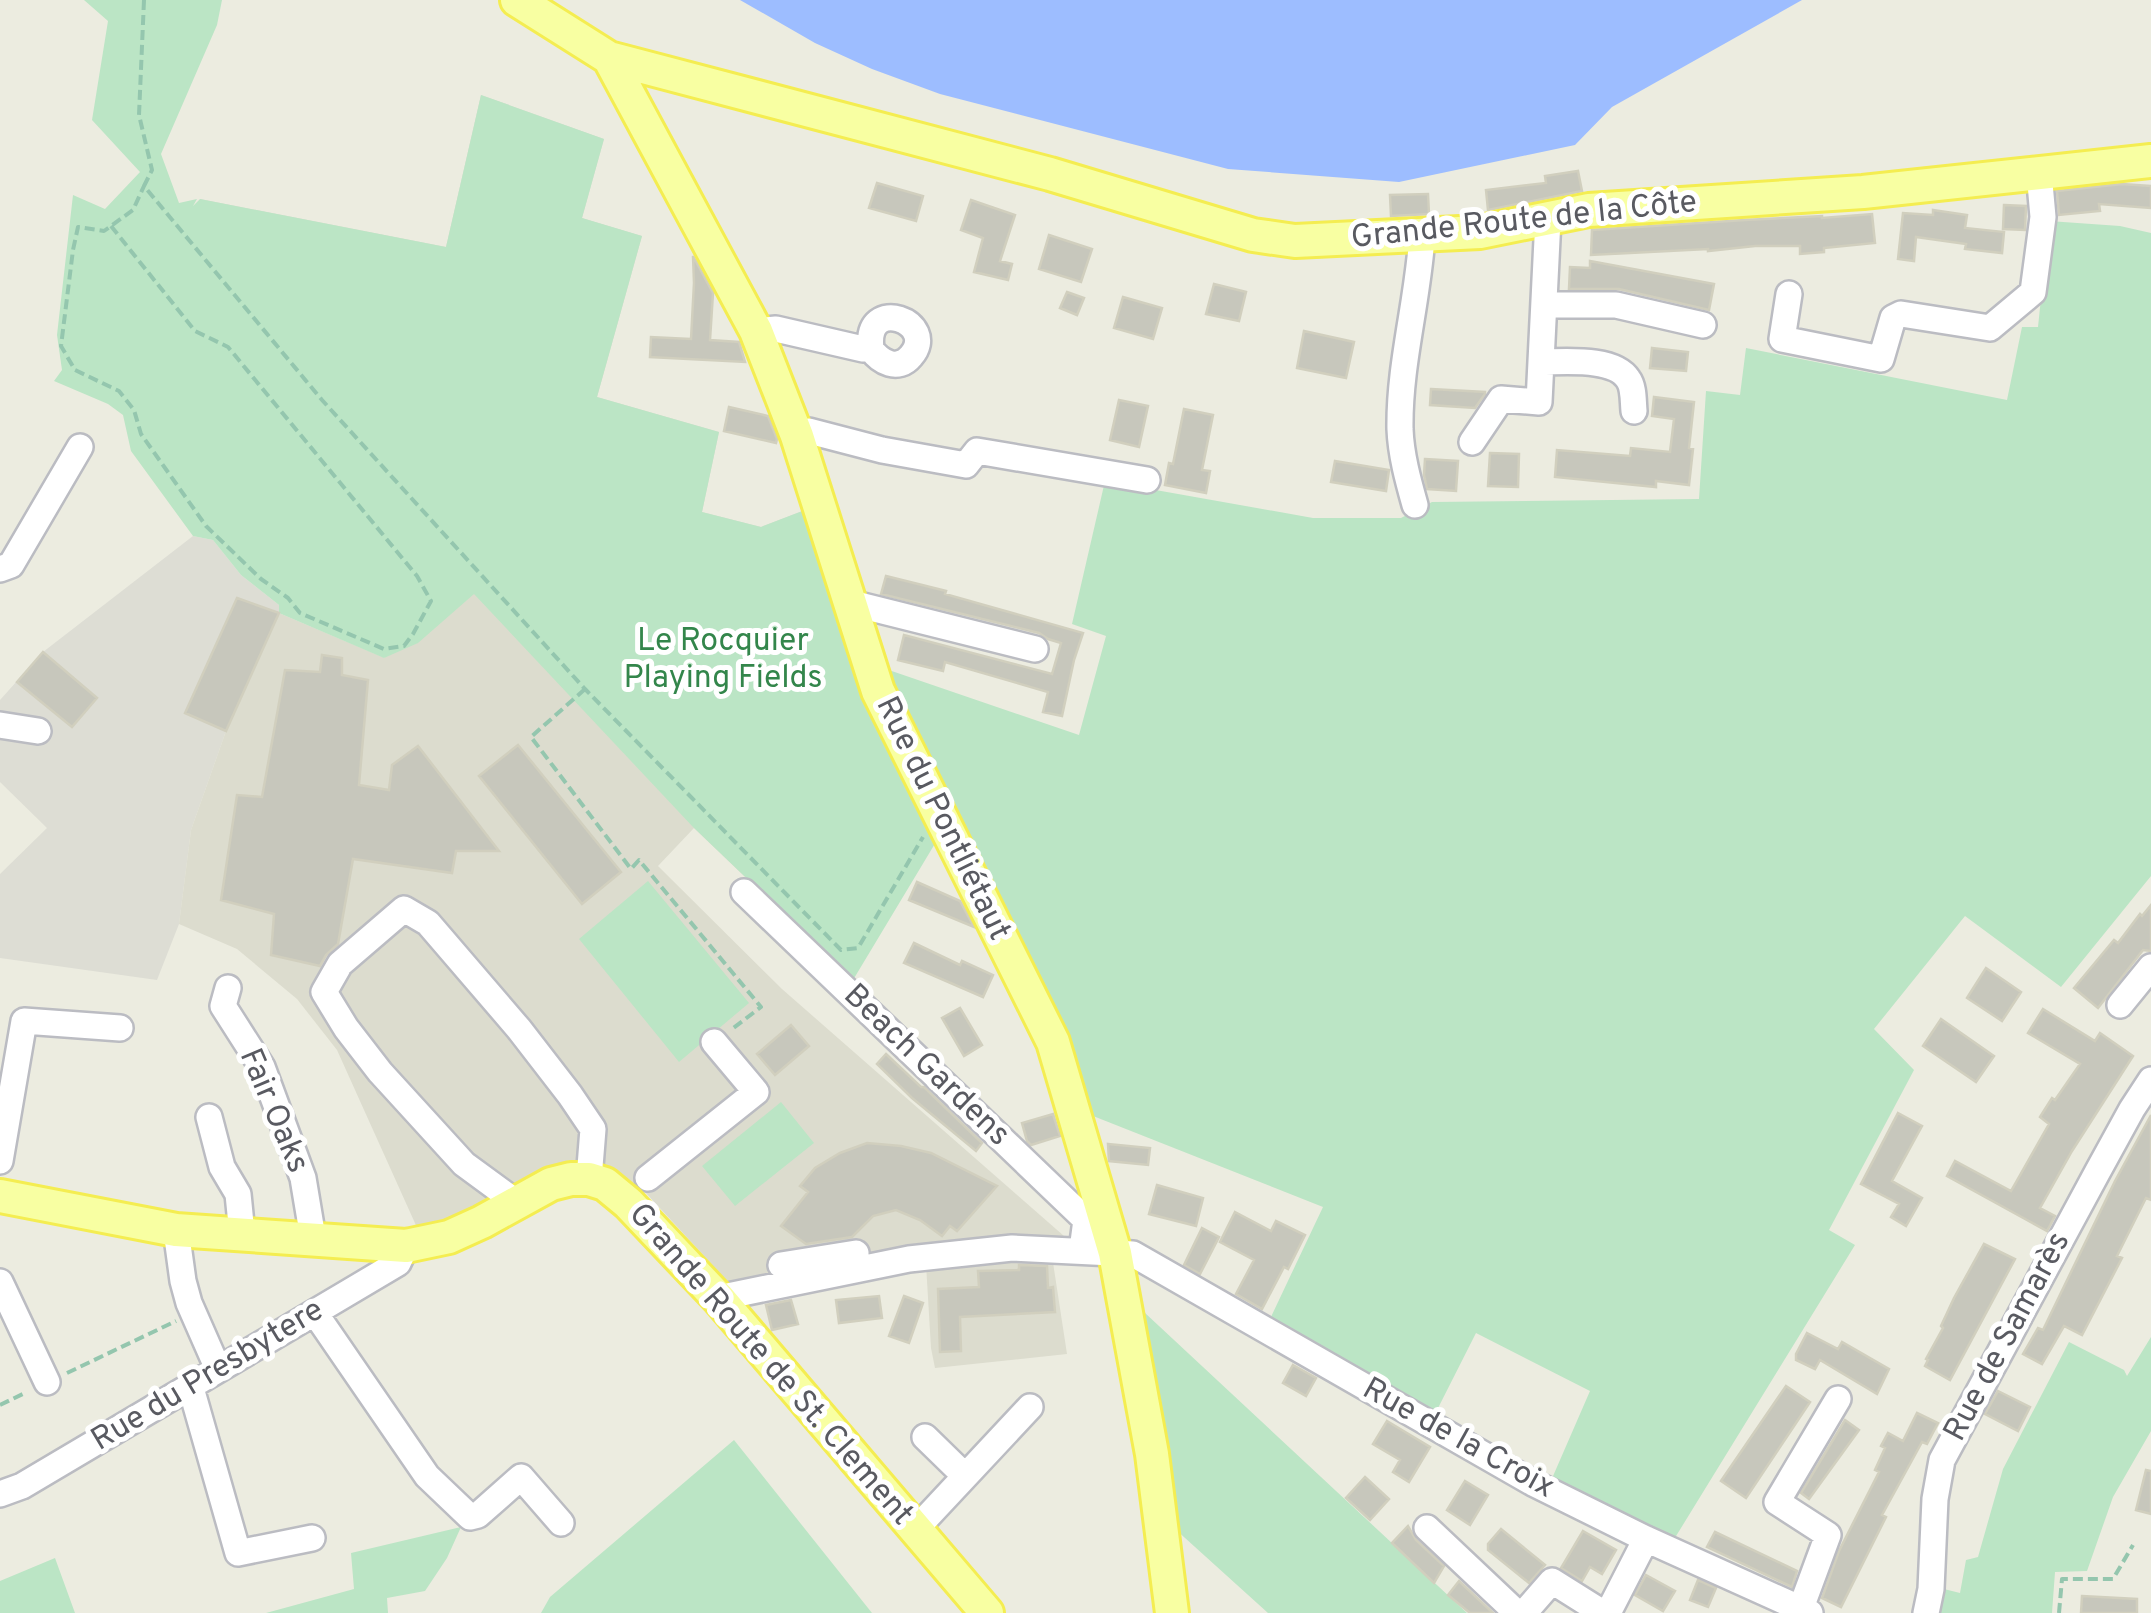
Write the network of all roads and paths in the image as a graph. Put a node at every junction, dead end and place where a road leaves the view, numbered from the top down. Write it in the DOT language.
graph roads {
  1 [pos="144,0"];
  2 [pos="517,0"];
  3 [pos="609,58"];
  4 [pos="2151,161"];
  5 [pos="2039,172"];
  6 [pos="144,186"];
  7 [pos="1548,219"];
  8 [pos="111,226"];
  9 [pos="1422,236"];
  10 [pos="1790,294"];
  11 [pos="1544,305"];
  12 [pos="1702,325"];
  13 [pos="756,331"];
  14 [pos="871,348"];
  15 [pos="1541,362"];
  16 [pos="1634,411"];
  17 [pos="797,436"];
  18 [pos="1472,442"];
  19 [pos="80,447"];
  20 [pos="1147,480"];
  21 [pos="1415,505"];
  22 [pos="0,568"];
  23 [pos="851,603"];
  24 [pos="1034,649"];
  25 [pos="585,689"];
  26 [pos="0,725"];
  27 [pos="38,731"];
  28 [pos="926,833"];
  29 [pos="744,892"];
  30 [pos="2151,967"];
  31 [pos="228,988"];
  32 [pos="2120,1005"];
  33 [pos="120,1028"];
  34 [pos="714,1042"];
  35 [pos="7,1080"];
  36 [pos="2151,1080"];
  37 [pos="210,1117"];
  38 [pos="0,1162"];
  39 [pos="476,1173"];
  40 [pos="648,1178"];
  41 [pos="589,1179"];
  42 [pos="0,1196"];
  43 [pos="516,1203"];
  44 [pos="482,1222"];
  45 [pos="176,1230"];
  46 [pos="242,1234"];
  47 [pos="312,1238"];
  48 [pos="406,1246"];
  49 [pos="1012,1248"];
  50 [pos="1082,1250"];
  51 [pos="1115,1253"];
  52 [pos="781,1265"];
  53 [pos="0,1282"];
  54 [pos="718,1298"];
  55 [pos="194,1313"];
  56 [pos="315,1313"];
  57 [pos="218,1369"];
  58 [pos="47,1382"];
  59 [pos="191,1388"];
  60 [pos="1838,1399"];
  61 [pos="0,1404"];
  62 [pos="1030,1408"];
  63 [pos="925,1437"];
  64 [pos="964,1476"];
  65 [pos="0,1494"];
  66 [pos="561,1523"];
  67 [pos="1427,1528"];
  68 [pos="915,1530"];
  69 [pos="312,1538"];
  70 [pos="1646,1539"];
  71 [pos="2133,1545"];
  72 [pos="1805,1611"];
  73 [pos="987,1613"];
  74 [pos="1172,1613"];
  75 [pos="1521,1613"];
  76 [pos="1606,1613"];
  77 [pos="1926,1613"];
  78 [pos="2059,1613"];
  1 -- 6 [label="path"];
  2 -- 3 [label="main road, Grande Route de la Côte"];
  3 -- 9 [label="main road, Grande Route de la Côte"];
  3 -- 13 [label="main road, Rue du Pontliétaut"];
  4 -- 5 [label="main road, Grande Route de la Côte"];
  5 -- 7 [label="main road, Grande Route de la Côte"];
  5 -- 10 [label="street"];
  6 -- 8 [label="path"];
  6 -- 25 [label="path"];
  7 -- 9 [label="main road, Grande Route de la Côte"];
  7 -- 11 [label="street"];
  8 -- 8 [label="path"];
  9 -- 21 [label="street"];
  11 -- 12 [label="street"];
  11 -- 15 [label="street"];
  13 -- 14 [label="street"];
  13 -- 17 [label="main road, Rue du Pontliétaut"];
  15 -- 16 [label="street"];
  15 -- 18 [label="street"];
  17 -- 20 [label="street"];
  17 -- 23 [label="main road, Rue du Pontliétaut"];
  19 -- 22 [label="street"];
  23 -- 24 [label="street"];
  23 -- 51 [label="main road, Rue du Pontliétaut"];
  25 -- 28 [label="path"];
  25 -- 34 [label="path"];
  26 -- 27 [label="street"];
  29 -- 50 [label="street, Beach Gardens"];
  30 -- 32 [label="street"];
  31 -- 47 [label="street, Fair Oaks"];
  33 -- 35 [label="street"];
  34 -- 40 [label="street"];
  35 -- 38 [label="street"];
  36 -- 77 [label="street, Rue de Samarès"];
  37 -- 46 [label="street"];
  39 -- 41 [label="street"];
  39 -- 43 [label="street"];
  39 -- 44 [label="street"];
  41 -- 43 [label="main road"];
  41 -- 54 [label="main road, Grande Route de St. Clement"];
  42 -- 45 [label="main road"];
  43 -- 44 [label="main road"];
  44 -- 48 [label="main road"];
  45 -- 46 [label="main road"];
  45 -- 55 [label="street"];
  46 -- 47 [label="main road"];
  47 -- 48 [label="main road"];
  48 -- 56 [label="street, Rue du Presbytere"];
  49 -- 50 [label="street, Rue de la Croix"];
  49 -- 52 [label="street"];
  49 -- 54 [label="street"];
  50 -- 51 [label="street, Rue de la Croix"];
  51 -- 70 [label="street, Rue de la Croix"];
  51 -- 74 [label="main road, Rue du Pontliétaut"];
  53 -- 58 [label="street"];
  54 -- 68 [label="main road, Grande Route de St. Clement"];
  55 -- 57 [label="street"];
  55 -- 58 [label="path"];
  56 -- 57 [label="street, Rue du Presbytere"];
  56 -- 66 [label="street"];
  57 -- 59 [label="street, Rue du Presbytere"];
  58 -- 61 [label="path"];
  59 -- 65 [label="street, Rue du Presbytere"];
  59 -- 69 [label="street"];
  60 -- 72 [label="street"];
  62 -- 64 [label="street"];
  63 -- 64 [label="street"];
  64 -- 68 [label="street"];
  67 -- 75 [label="street"];
  68 -- 73 [label="main road, Grande Route de St. Clement"];
  70 -- 72 [label="street, Rue de la Croix"];
  70 -- 76 [label="street"];
  71 -- 78 [label="path"];
  75 -- 76 [label="street"];
}
